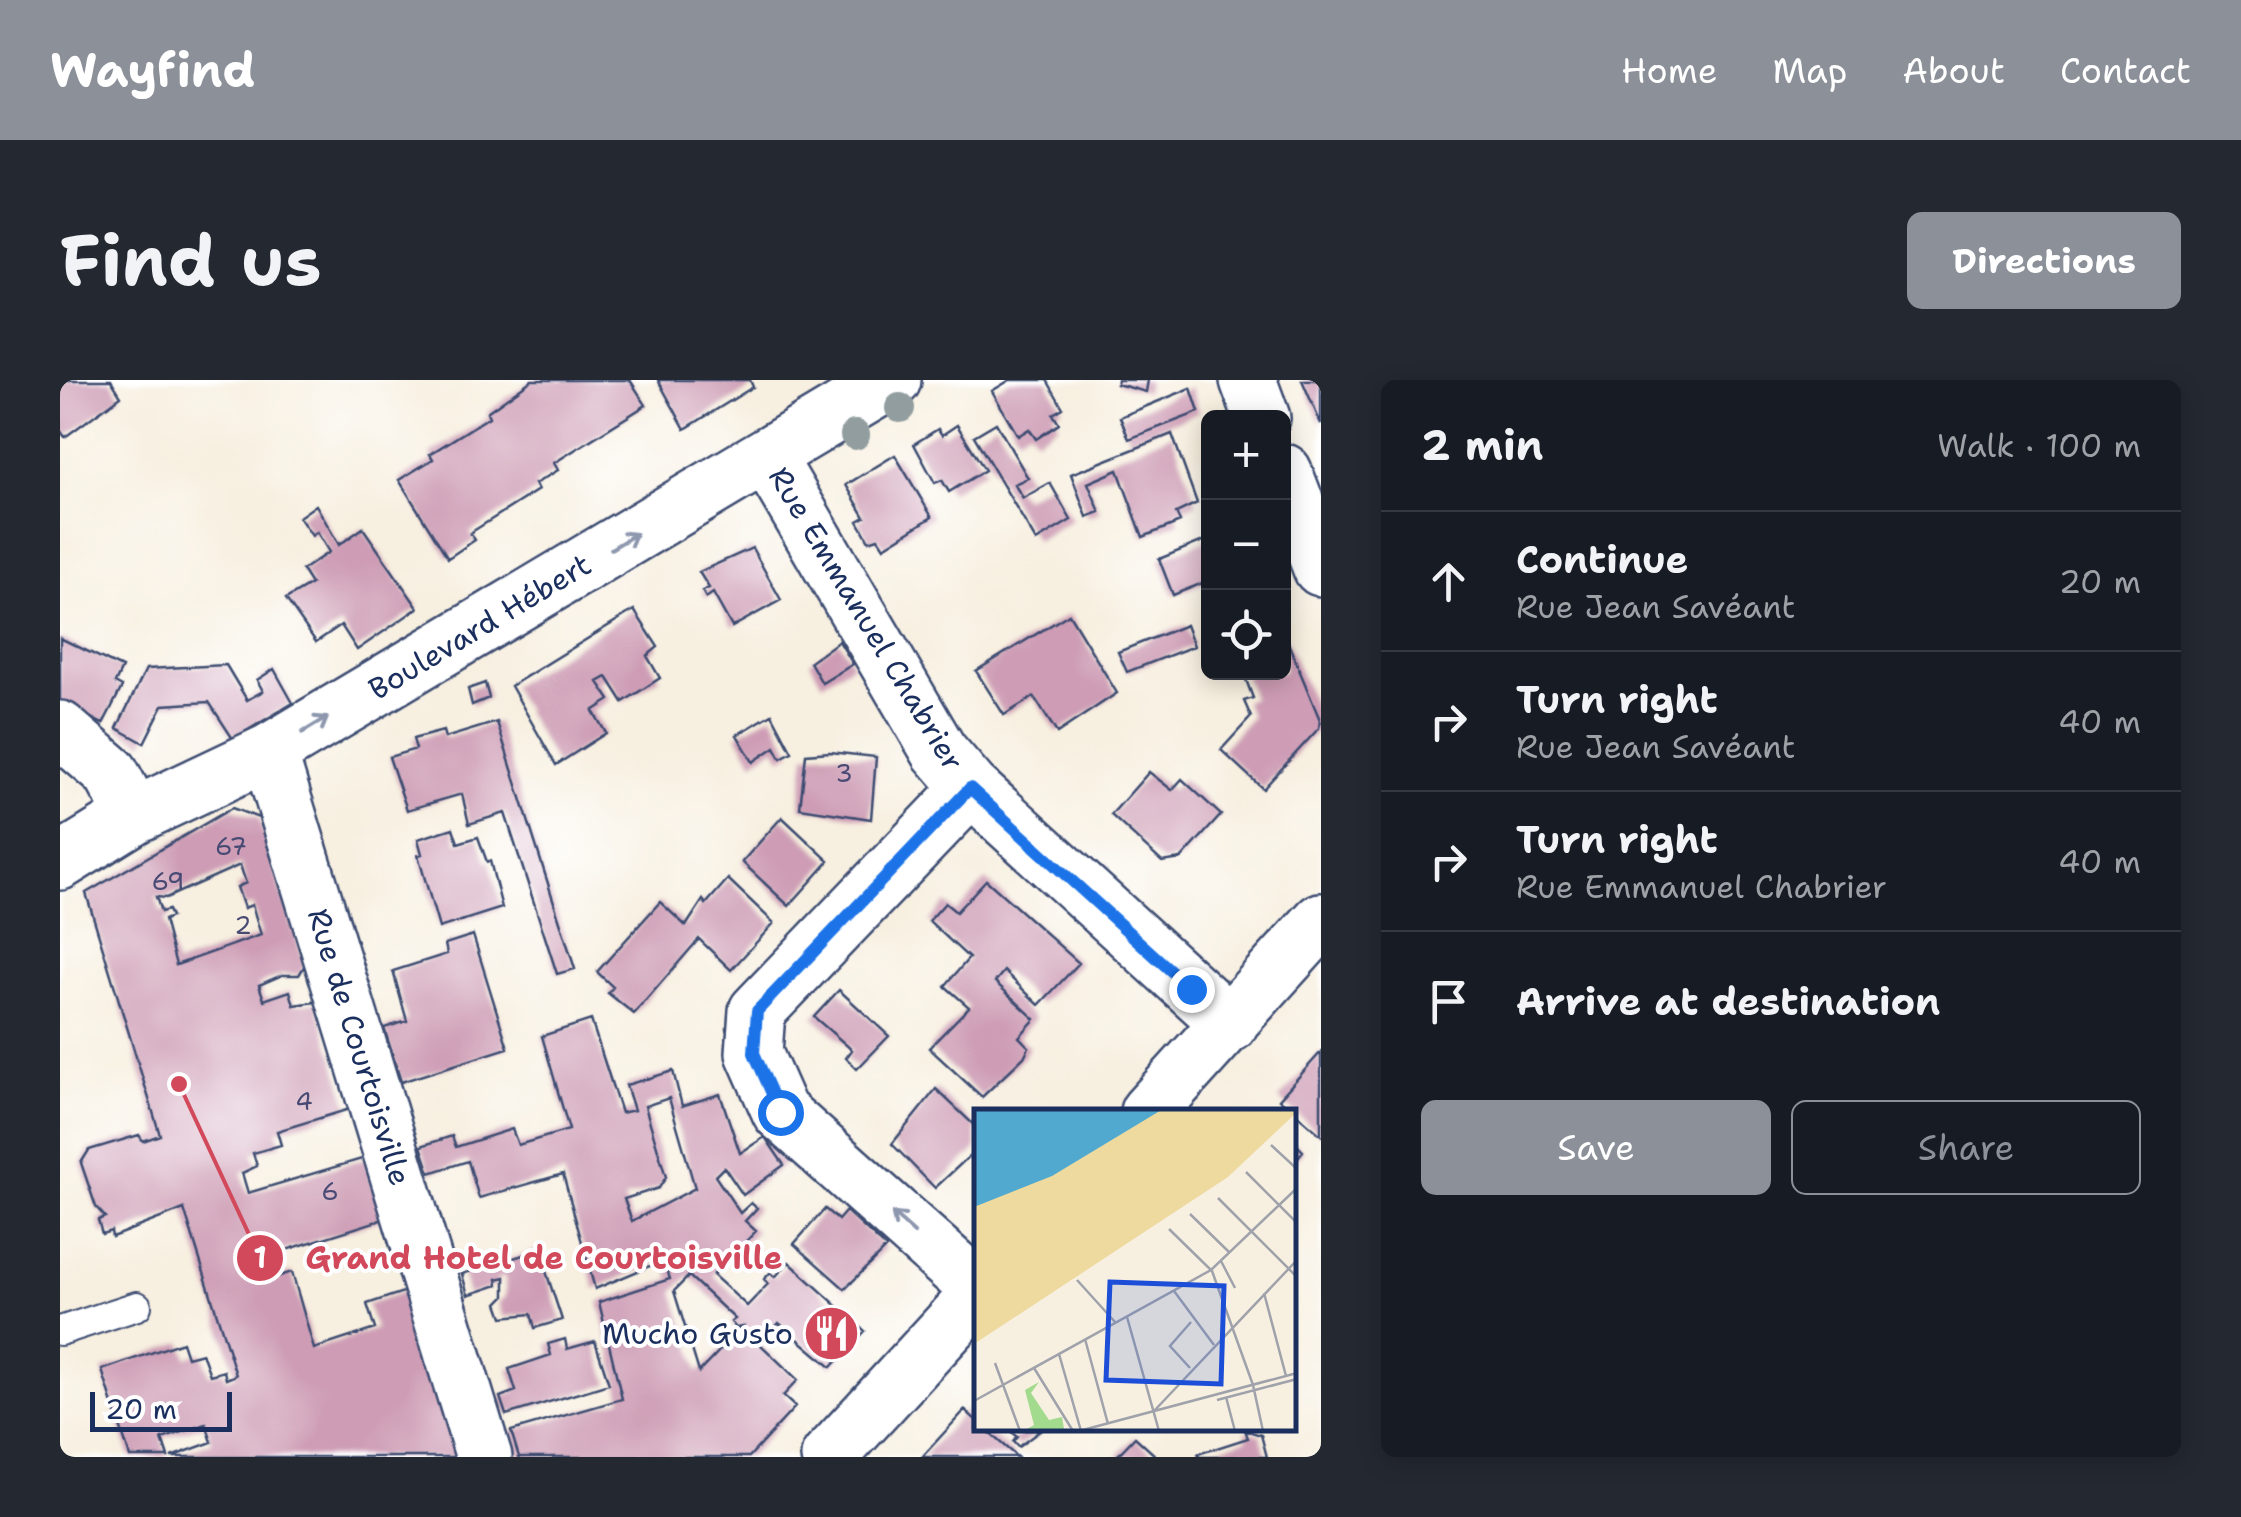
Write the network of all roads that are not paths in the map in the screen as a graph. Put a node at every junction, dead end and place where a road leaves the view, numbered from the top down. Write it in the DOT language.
graph roads {
  1 [pos="893,380"];
  2 [pos="1248,380"];
  3 [pos="1259,410"];
  4 [pos="767,456"];
  5 [pos="1291,490"];
  6 [pos="1321,568"];
  7 [pos="60,729"];
  8 [pos="268,752"];
  9 [pos="970,788"];
  10 [pos="134,816"];
  11 [pos="60,862"];
  12 [pos="1321,922"];
  13 [pos="1230,1024"];
  14 [pos="1151,1109"];
  15 [pos="974,1285"];
  16 [pos="974,1299"];
  17 [pos="137,1306"];
  18 [pos="60,1331"];
  19 [pos="484,1457"];
  20 [pos="829,1457"];
  1 -- 4 [label="street, Boulevard Hébert"];
  2 -- 3 [label="street"];
  8 -- 4 [label="street, Boulevard Hébert, one-way"];
  4 -- 9 [label="street, Rue Emmanuel Chabrier"];
  5 -- 6 [label="street"];
  7 -- 10 [label="street"];
  8 -- 10 [label="street, Boulevard Hébert"];
  8 -- 19 [label="street, Rue de Courtoisville"];
  9 -- 13 [label="street, Rue Emmanuel Chabrier"];
  15 -- 9 [label="street, one-way"];
  10 -- 11 [label="street, Boulevard Hébert"];
  12 -- 13 [label="street"];
  13 -- 14 [label="street"];
  16 -- 20 [label="street"];
  17 -- 18 [label="lane"];
}
